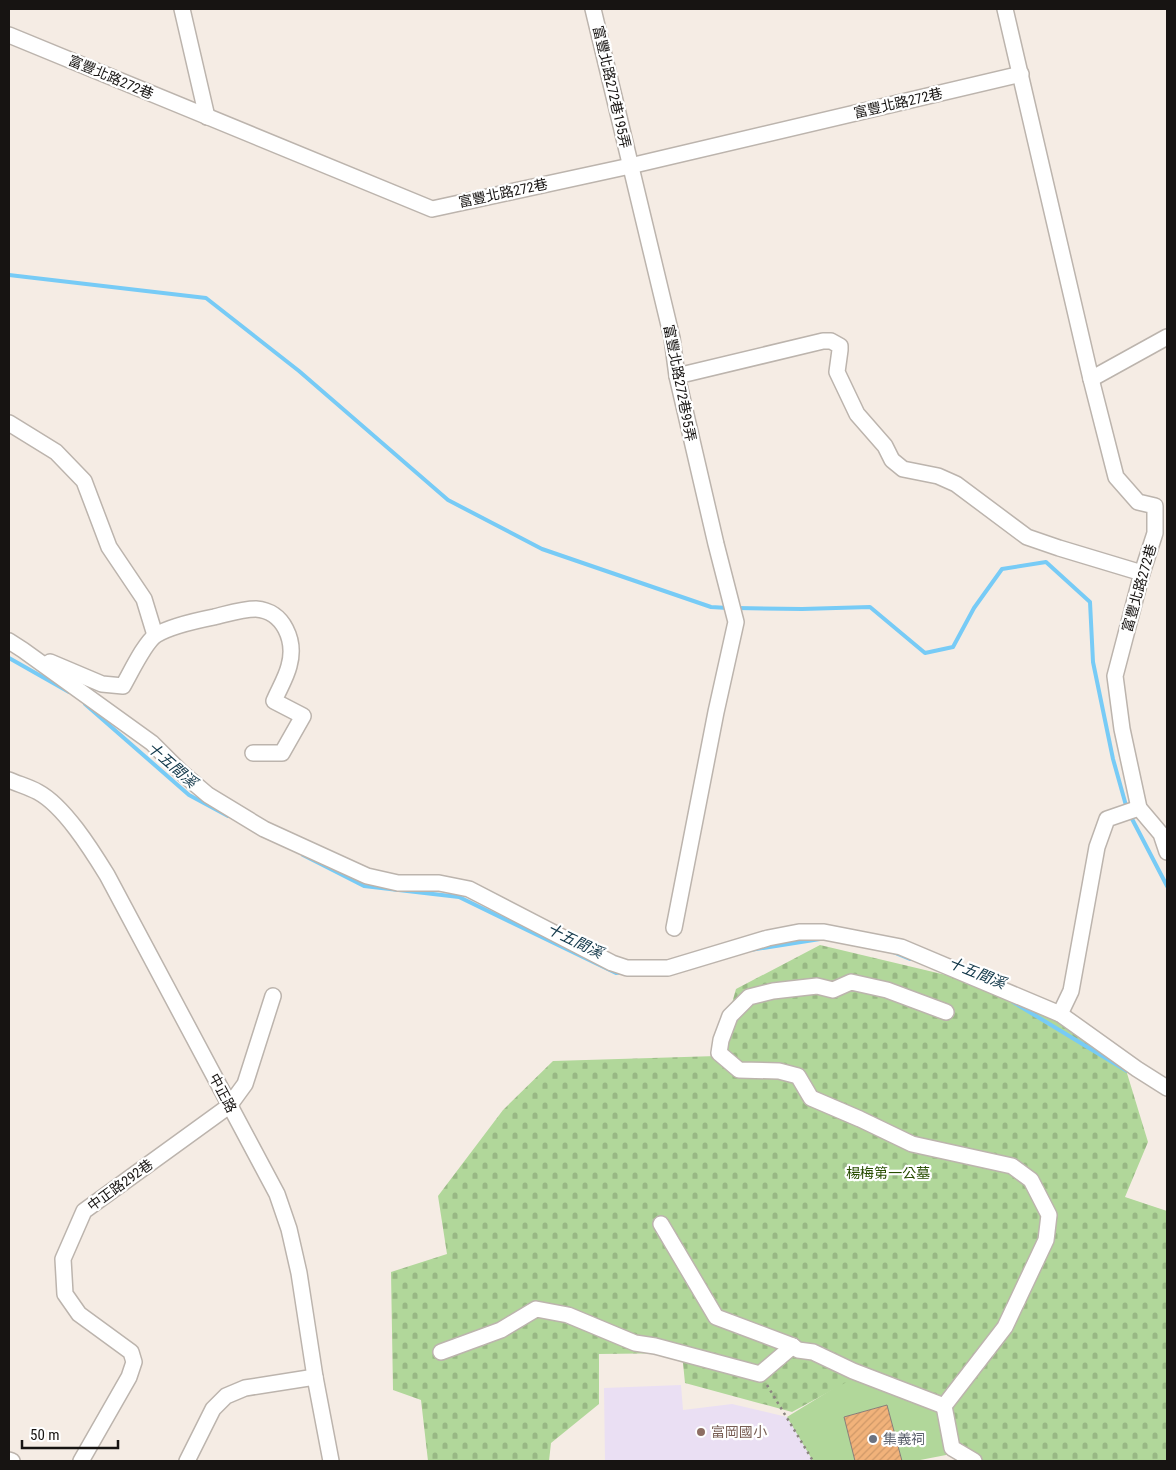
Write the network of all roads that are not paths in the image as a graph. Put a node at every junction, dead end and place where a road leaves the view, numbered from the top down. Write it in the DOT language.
graph roads {
  1 [pos="182,9"];
  2 [pos="594,9"];
  3 [pos="1005,9"];
  4 [pos="9,34"];
  5 [pos="1021,74"];
  6 [pos="207,117"];
  7 [pos="630,166"];
  8 [pos="1167,337"];
  9 [pos="677,376"];
  10 [pos="1091,378"];
  11 [pos="9,422"];
  12 [pos="1161,506"];
  13 [pos="1142,573"];
  14 [pos="155,635"];
  15 [pos="9,641"];
  16 [pos="24,650"];
  17 [pos="253,753"];
  18 [pos="9,780"];
  19 [pos="1138,809"];
  20 [pos="1167,852"];
  21 [pos="674,928"];
  22 [pos="273,996"];
  23 [pos="946,1012"];
  24 [pos="1060,1014"];
  25 [pos="1167,1088"];
  26 [pos="229,1106"];
  27 [pos="661,1224"];
  28 [pos="792,1346"];
  29 [pos="441,1352"];
  30 [pos="315,1377"];
  31 [pos="944,1406"];
  32 [pos="81,1461"];
  33 [pos="190,1461"];
  34 [pos="331,1461"];
  35 [pos="974,1461"];
  1 -- 6 [label="street"];
  2 -- 7 [label="street, 富豐北路272巷195弄"];
  3 -- 5 [label="street, 富豐北路272巷"];
  4 -- 6 [label="street, 富豐北路272巷"];
  5 -- 7 [label="street, 富豐北路272巷"];
  5 -- 10 [label="street, 富豐北路272巷"];
  6 -- 7 [label="street, 富豐北路272巷"];
  7 -- 9 [label="street, 富豐北路272巷95弄"];
  8 -- 10 [label="street"];
  9 -- 13 [label="street"];
  9 -- 21 [label="street, 富豐北路272巷95弄"];
  10 -- 12 [label="street, 富豐北路272巷"];
  11 -- 14 [label="street"];
  12 -- 13 [label="street, 富豐北路272巷"];
  13 -- 19 [label="street, 富豐北路272巷"];
  14 -- 16 [label="street"];
  14 -- 17 [label="street"];
  15 -- 16 [label="street"];
  16 -- 24 [label="street"];
  18 -- 26 [label="street, 中正路"];
  19 -- 20 [label="street, 富豐北路272巷"];
  19 -- 24 [label="street"];
  22 -- 26 [label="street, 中正路292巷"];
  23 -- 31 [label="street"];
  24 -- 25 [label="street"];
  26 -- 30 [label="street, 中正路"];
  26 -- 32 [label="street, 中正路292巷"];
  27 -- 28 [label="street"];
  28 -- 29 [label="street"];
  28 -- 31 [label="street"];
  30 -- 33 [label="street"];
  30 -- 34 [label="street, 中正路"];
  31 -- 35 [label="street"];
}
